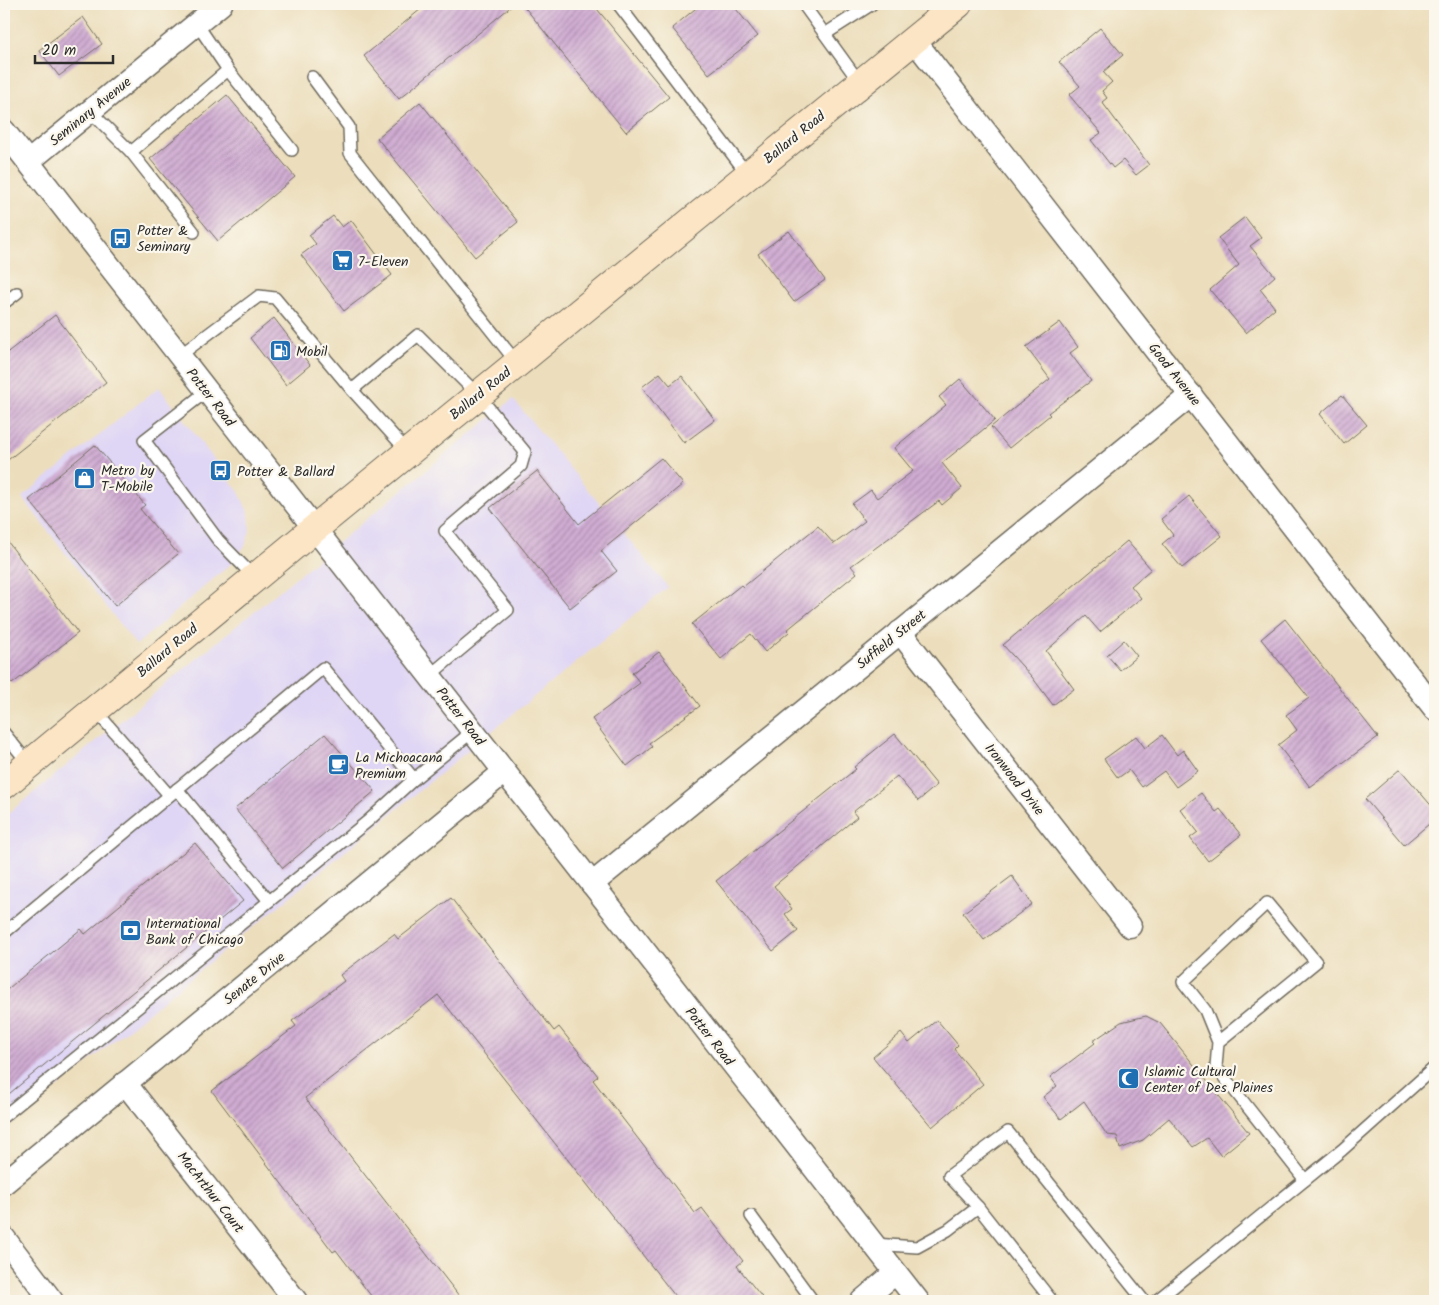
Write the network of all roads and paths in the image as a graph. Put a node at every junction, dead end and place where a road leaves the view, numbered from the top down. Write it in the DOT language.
graph roads {
  1 [pos="221,4"];
  2 [pos="618,4"];
  3 [pos="803,4"];
  4 [pos="872,4"];
  5 [pos="958,4"];
  6 [pos="197,24"];
  7 [pos="825,34"];
  8 [pos="914,40"];
  9 [pos="228,70"];
  10 [pos="312,77"];
  11 [pos="860,83"];
  12 [pos="90,111"];
  13 [pos="4,131"];
  14 [pos="292,150"];
  15 [pos="131,152"];
  16 [pos="28,162"];
  17 [pos="748,175"];
  18 [pos="194,232"];
  19 [pos="17,293"];
  20 [pos="4,303"];
  21 [pos="179,356"];
  22 [pos="517,363"];
  23 [pos="352,390"];
  24 [pos="206,391"];
  25 [pos="478,395"];
  26 [pos="1191,396"];
  27 [pos="408,452"];
  28 [pos="314,529"];
  29 [pos="255,578"];
  30 [pos="900,632"];
  31 [pos="429,676"];
  32 [pos="1434,706"];
  33 [pos="96,710"];
  34 [pos="473,731"];
  35 [pos="4,733"];
  36 [pos="29,764"];
  37 [pos="504,772"];
  38 [pos="414,780"];
  39 [pos="4,785"];
  40 [pos="173,792"];
  41 [pos="592,884"];
  42 [pos="269,901"];
  43 [pos="1130,926"];
  44 [pos="4,933"];
  45 [pos="1218,1042"];
  46 [pos="1435,1068"];
  47 [pos="125,1083"];
  48 [pos="4,1116"];
  49 [pos="1305,1180"];
  50 [pos="4,1183"];
  51 [pos="978,1208"];
  52 [pos="751,1216"];
  53 [pos="4,1238"];
  54 [pos="873,1244"];
  55 [pos="896,1273"];
  56 [pos="52,1301"];
  57 [pos="296,1301"];
  58 [pos="813,1301"];
  59 [pos="862,1301"];
  60 [pos="918,1301"];
  61 [pos="1052,1301"];
  62 [pos="1144,1301"];
  63 [pos="1156,1301"];
  1 -- 6 [label="street, Seminary Avenue"];
  2 -- 17 [label="lane"];
  3 -- 7 [label="lane"];
  4 -- 7 [label="lane"];
  5 -- 8 [label="street, Ballard Road"];
  6 -- 9 [label="lane"];
  6 -- 12 [label="street, Seminary Avenue"];
  7 -- 11 [label="lane"];
  8 -- 11 [label="street, Ballard Road"];
  8 -- 26 [label="street, Good Avenue"];
  9 -- 14 [label="lane"];
  9 -- 15 [label="lane"];
  10 -- 22 [label="lane"];
  11 -- 17 [label="street, Ballard Road"];
  12 -- 15 [label="lane"];
  12 -- 16 [label="street, Seminary Avenue"];
  13 -- 16 [label="street, Potter Road"];
  15 -- 18 [label="lane"];
  16 -- 21 [label="street, Potter Road"];
  17 -- 22 [label="street, Ballard Road"];
  19 -- 20 [label="lane"];
  21 -- 23 [label="lane"];
  21 -- 24 [label="street, Potter Road"];
  22 -- 25 [label="street, Ballard Road"];
  23 -- 25 [label="lane"];
  23 -- 27 [label="lane"];
  24 -- 28 [label="street, Potter Road"];
  24 -- 29 [label="lane"];
  25 -- 27 [label="street, Ballard Road"];
  25 -- 31 [label="lane"];
  26 -- 30 [label="street, Suffield Street"];
  26 -- 32 [label="street, Good Avenue"];
  27 -- 28 [label="street, Ballard Road"];
  28 -- 29 [label="street, Ballard Road"];
  28 -- 31 [label="street, Potter Road"];
  29 -- 33 [label="street, Ballard Road"];
  30 -- 41 [label="street, Suffield Street"];
  30 -- 43 [label="street, Ironwood Drive"];
  31 -- 34 [label="street, Potter Road"];
  33 -- 36 [label="street, Ballard Road"];
  33 -- 40 [label="lane"];
  34 -- 37 [label="street, Potter Road"];
  34 -- 38 [label="lane"];
  35 -- 36 [label="lane"];
  36 -- 39 [label="street, Ballard Road"];
  37 -- 41 [label="street, Potter Road"];
  37 -- 47 [label="street, Senate Drive"];
  38 -- 40 [label="lane"];
  38 -- 42 [label="lane"];
  40 -- 42 [label="lane"];
  40 -- 44 [label="lane"];
  41 -- 54 [label="street, Potter Road"];
  42 -- 48 [label="lane"];
  45 -- 45 [label="lane"];
  45 -- 49 [label="lane"];
  46 -- 49 [label="lane"];
  47 -- 50 [label="street, Senate Drive"];
  47 -- 57 [label="street, MacArthur Court"];
  49 -- 63 [label="lane"];
  51 -- 54 [label="lane"];
  51 -- 61 [label="lane"];
  51 -- 62 [label="lane"];
  52 -- 58 [label="lane"];
  53 -- 56 [label="street"];
  54 -- 55 [label="street, Potter Road"];
  55 -- 59 [label="street"];
  55 -- 60 [label="street, Potter Road"];
}
